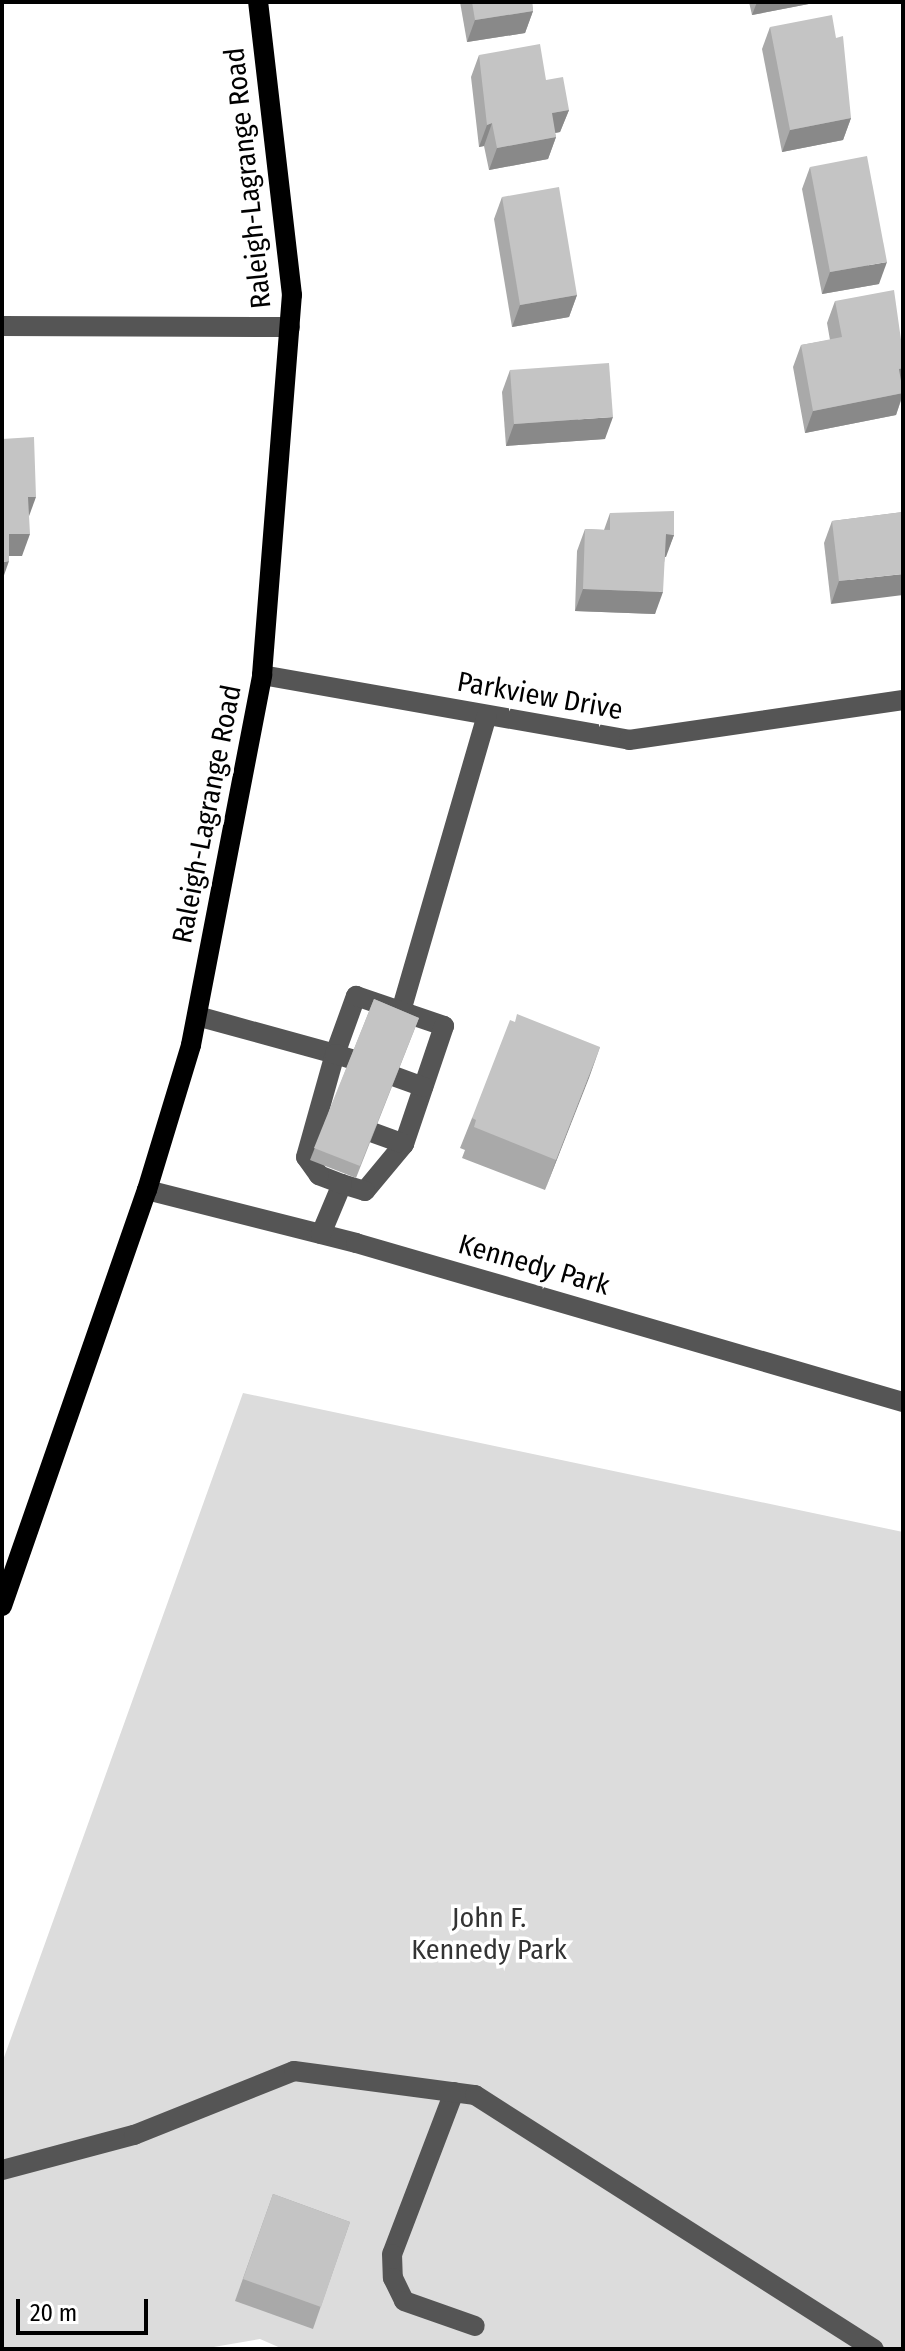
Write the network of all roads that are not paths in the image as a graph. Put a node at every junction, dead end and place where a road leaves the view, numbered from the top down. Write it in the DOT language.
graph roads {
  1 [pos="258,2"];
  2 [pos="2,326"];
  3 [pos="290,327"];
  4 [pos="262,675"];
  5 [pos="903,700"];
  6 [pos="487,715"];
  7 [pos="401,1011"];
  8 [pos="197,1016"];
  9 [pos="343,1057"];
  10 [pos="396,1077"];
  11 [pos="423,1087"];
  12 [pos="374,1133"];
  13 [pos="404,1144"];
  14 [pos="342,1184"];
  15 [pos="147,1190"];
  16 [pos="321,1234"];
  17 [pos="903,1402"];
  18 [pos="2,1606"];
  19 [pos="454,2092"];
  20 [pos="2,2170"];
  21 [pos="475,2326"];
  22 [pos="874,2349"];
  1 -- 3 [label="main road, Raleigh-Lagrange Road"];
  2 -- 3 [label="street"];
  3 -- 4 [label="main road, Raleigh-Lagrange Road"];
  4 -- 6 [label="street, Parkview Drive"];
  4 -- 8 [label="main road, Raleigh-Lagrange Road"];
  5 -- 6 [label="street, Parkview Drive"];
  6 -- 7 [label="street"];
  7 -- 9 [label="street"];
  7 -- 11 [label="street"];
  8 -- 9 [label="street"];
  8 -- 15 [label="main road, Raleigh-Lagrange Road"];
  9 -- 14 [label="street"];
  10 -- 11 [label="street"];
  11 -- 13 [label="street"];
  12 -- 13 [label="street"];
  13 -- 14 [label="street"];
  14 -- 16 [label="street"];
  15 -- 16 [label="street, Kennedy Park"];
  15 -- 18 [label="main road, Raleigh-Lagrange Road"];
  16 -- 17 [label="street, Kennedy Park"];
  19 -- 20 [label="street"];
  19 -- 21 [label="street"];
  19 -- 22 [label="street"];
}
